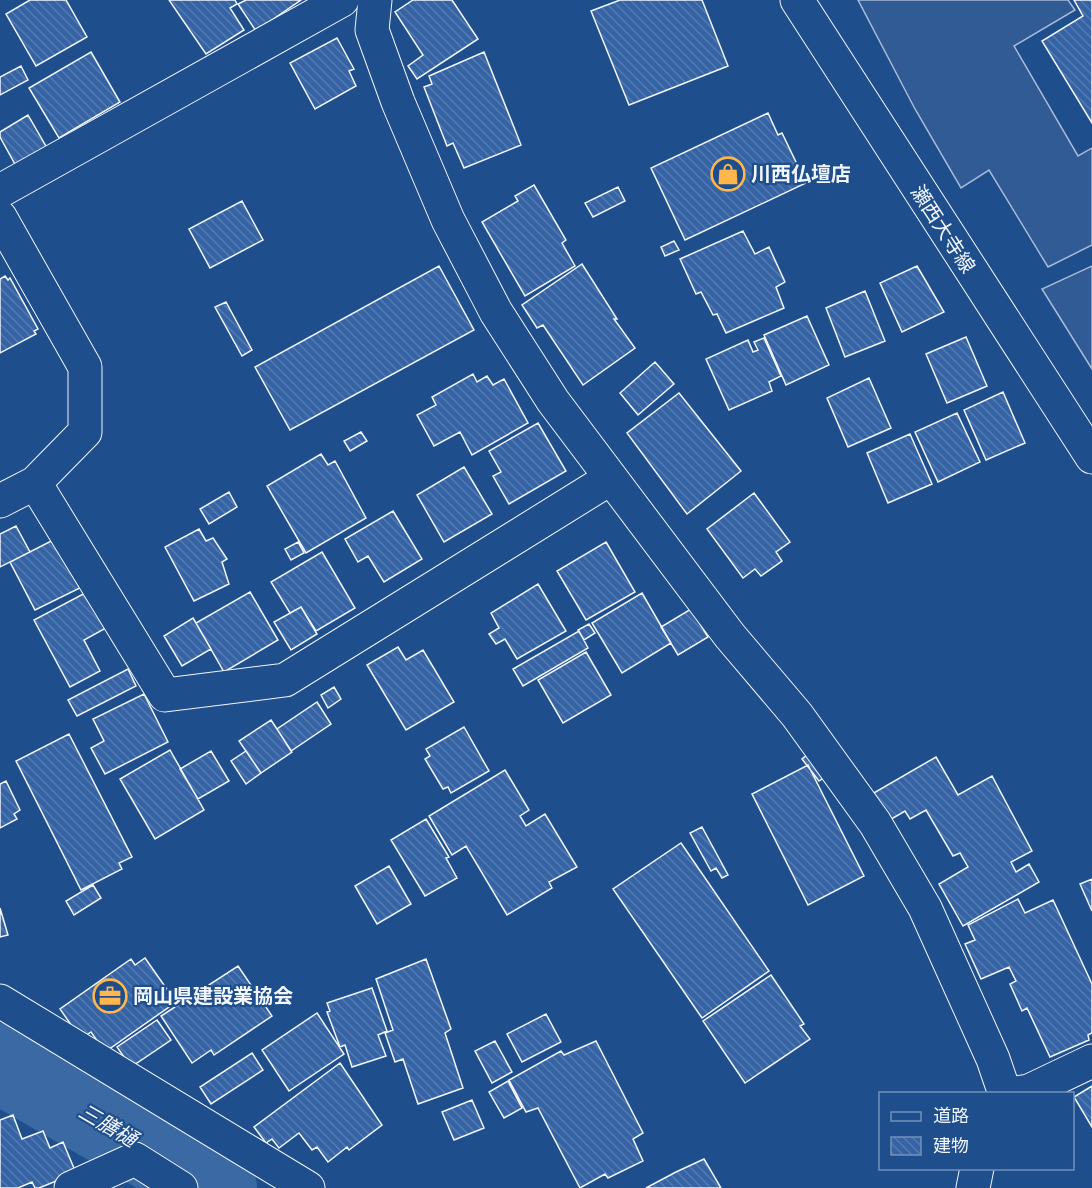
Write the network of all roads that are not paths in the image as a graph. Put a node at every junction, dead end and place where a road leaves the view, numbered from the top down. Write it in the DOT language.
graph roads {
  1 [pos="342,0"];
  2 [pos="375,0"];
  3 [pos="797,0"];
  4 [pos="0,191"];
  5 [pos="0,217"];
  6 [pos="1092,457"];
  7 [pos="611,478"];
  8 [pos="35,483"];
  9 [pos="0,501"];
  10 [pos="0,1001"];
  11 [pos="1092,1061"];
  12 [pos="1005,1092"];
  13 [pos="1021,1092"];
  14 [pos="977,1170"];
  15 [pos="71,1188"];
  16 [pos="181,1188"];
  17 [pos="308,1188"];
  18 [pos="973,1188"];
  1 -- 4 [label="street"];
  2 -- 7 [label="street"];
  3 -- 6 [label="street, 瀬西大寺線"];
  5 -- 8 [label="street"];
  7 -- 8 [label="street"];
  7 -- 12 [label="street"];
  8 -- 9 [label="street"];
  10 -- 17 [label="street"];
  11 -- 13 [label="street"];
  14 -- 18 [label="street"];
  15 -- 16 [label="street"];
}
